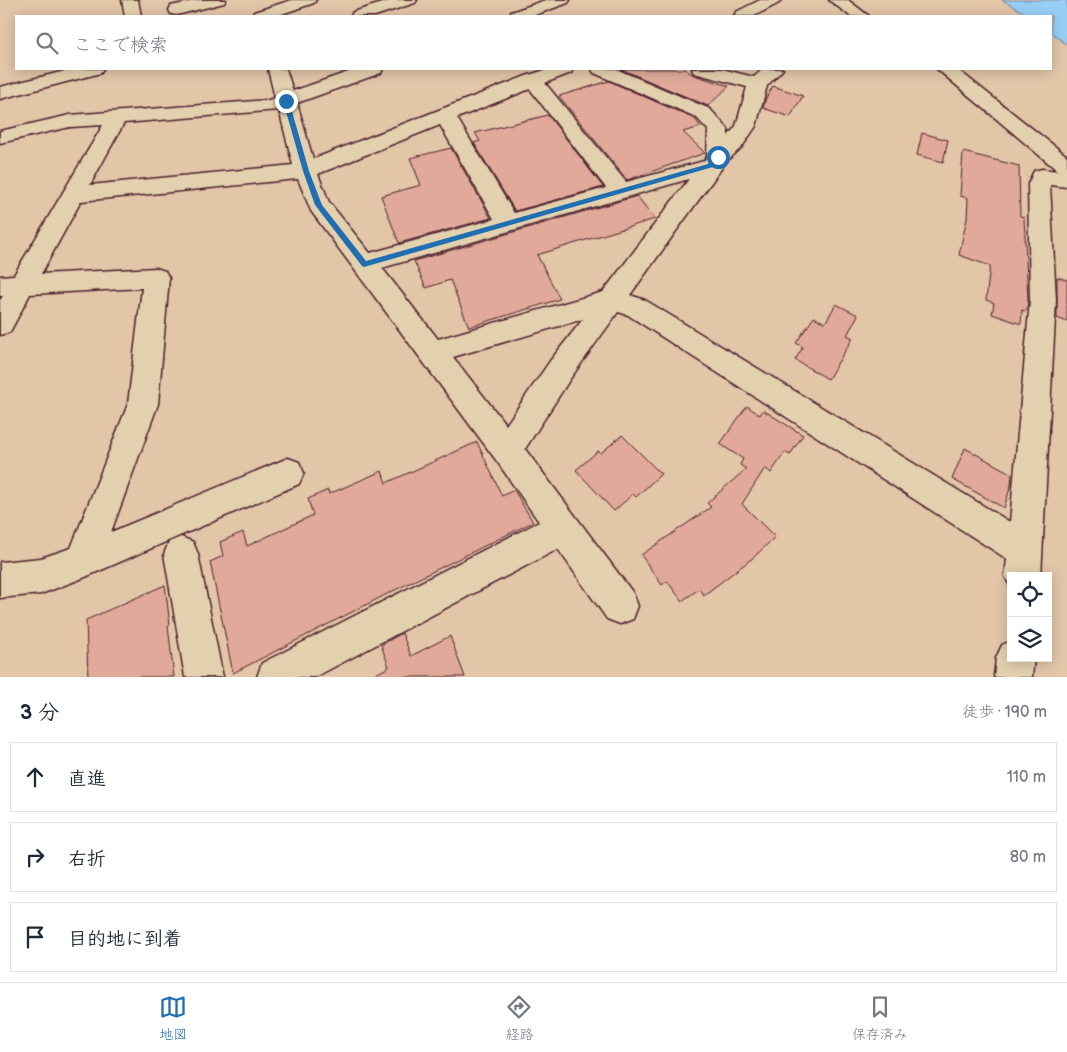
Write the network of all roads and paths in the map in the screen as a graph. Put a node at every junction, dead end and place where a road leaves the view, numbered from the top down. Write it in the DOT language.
graph roads {
  1 [pos="130,0"];
  2 [pos="218,0"];
  3 [pos="308,0"];
  4 [pos="409,0"];
  5 [pos="519,0"];
  6 [pos="562,0"];
  7 [pos="773,0"];
  8 [pos="838,0"];
  9 [pos="177,9"];
  10 [pos="862,11"];
  11 [pos="538,13"];
  12 [pos="133,15"];
  13 [pos="264,15"];
  14 [pos="363,15"];
  15 [pos="524,15"];
  16 [pos="744,15"];
  17 [pos="90,70"];
  18 [pos="277,70"];
  19 [pos="371,70"];
  20 [pos="561,70"];
  21 [pos="603,70"];
  22 [pos="705,70"];
  23 [pos="773,70"];
  24 [pos="935,70"];
  25 [pos="947,70"];
  26 [pos="533,80"];
  27 [pos="758,84"];
  28 [pos="0,93"];
  29 [pos="286,101"];
  30 [pos="445,115"];
  31 [pos="117,118"];
  32 [pos="0,137"];
  33 [pos="714,162"];
  34 [pos="306,171"];
  35 [pos="1059,174"];
  36 [pos="621,191"];
  37 [pos="74,194"];
  38 [pos="508,223"];
  39 [pos="364,264"];
  40 [pos="11,285"];
  41 [pos="611,300"];
  42 [pos="0,324"];
  43 [pos="431,352"];
  44 [pos="507,450"];
  45 [pos="288,473"];
  46 [pos="563,528"];
  47 [pos="180,554"];
  48 [pos="83,561"];
  49 [pos="1025,564"];
  50 [pos="0,580"];
  51 [pos="620,606"];
  52 [pos="1014,662"];
  53 [pos="204,677"];
  54 [pos="276,677"];
  55 [pos="1012,677"];
  1 -- 12 [label="street"];
  2 -- 9 [label="street"];
  3 -- 13 [label="street"];
  4 -- 14 [label="street"];
  5 -- 11 [label="street"];
  6 -- 11 [label="street"];
  7 -- 16 [label="street"];
  8 -- 10 [label="street"];
  11 -- 15 [label="street"];
  17 -- 28 [label="street"];
  18 -- 29 [label="street"];
  19 -- 29 [label="street"];
  20 -- 26 [label="street"];
  21 -- 33 [label="street"];
  22 -- 27 [label="street"];
  23 -- 27 [label="street"];
  24 -- 35 [label="street"];
  25 -- 35 [label="street"];
  26 -- 30 [label="street"];
  26 -- 36 [label="street"];
  27 -- 33 [label="street"];
  29 -- 31 [label="street"];
  29 -- 34 [label="street"];
  30 -- 34 [label="street"];
  30 -- 38 [label="street"];
  31 -- 32 [label="street"];
  31 -- 37 [label="street"];
  33 -- 36 [label="street"];
  33 -- 41 [label="street"];
  34 -- 37 [label="street"];
  34 -- 39 [label="street"];
  35 -- 49 [label="street"];
  36 -- 38 [label="street"];
  37 -- 40 [label="street"];
  38 -- 39 [label="street"];
  39 -- 43 [label="street"];
  40 -- 42 [label="street"];
  40 -- 48 [label="street"];
  41 -- 43 [label="street"];
  41 -- 44 [label="street"];
  41 -- 49 [label="street"];
  43 -- 44 [label="street"];
  44 -- 46 [label="street"];
  45 -- 48 [label="street"];
  46 -- 51 [label="street"];
  46 -- 54 [label="street"];
  47 -- 53 [label="street"];
  48 -- 50 [label="street"];
  52 -- 55 [label="street"];
}
